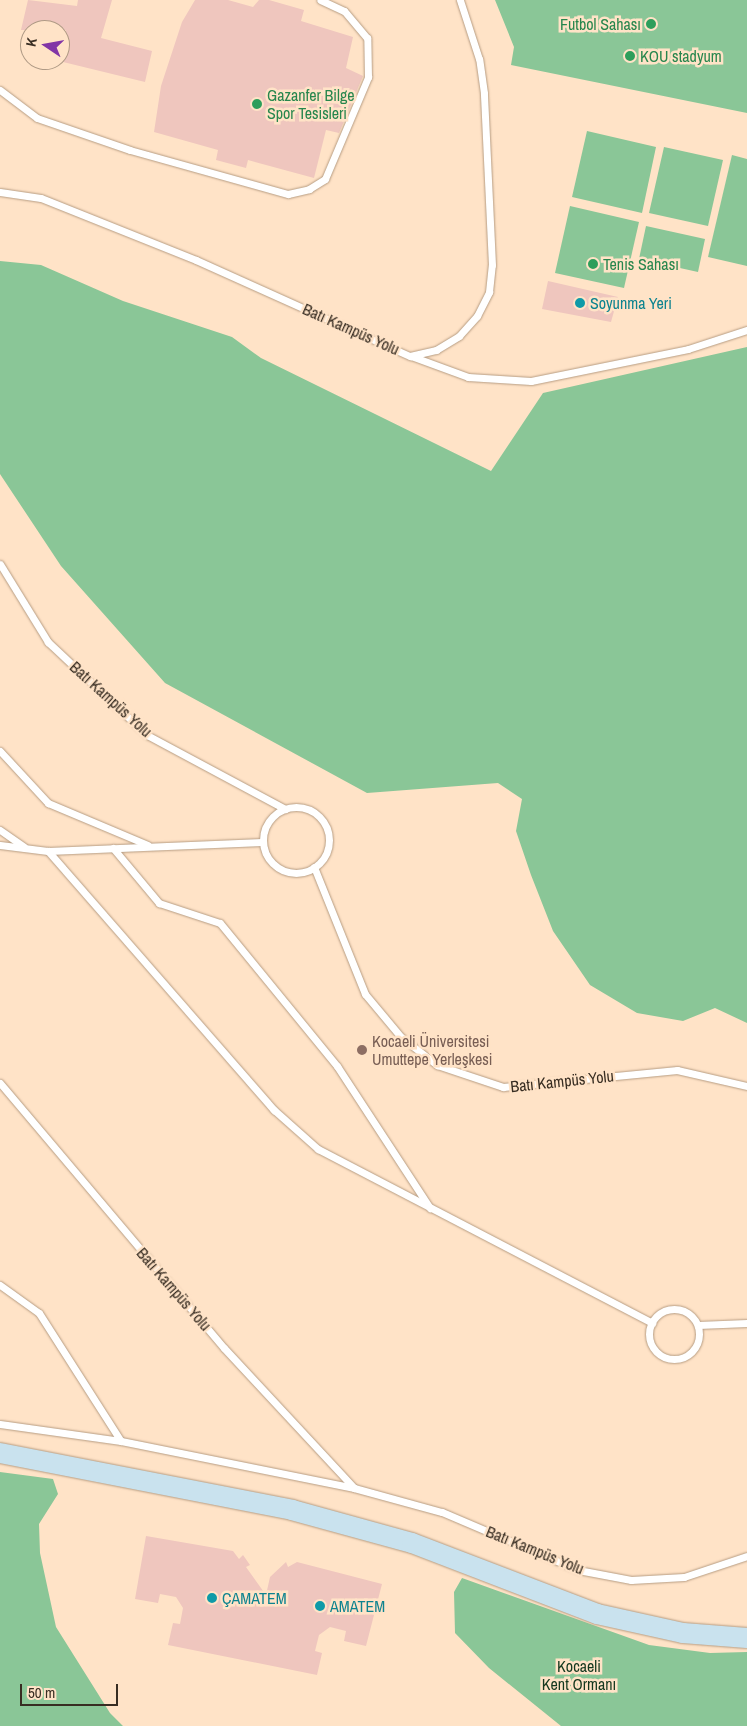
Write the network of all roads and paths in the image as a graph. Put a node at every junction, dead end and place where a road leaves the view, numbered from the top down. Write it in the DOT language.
graph roads {
  1 [pos="320,0"];
  2 [pos="460,0"];
  3 [pos="0,90"];
  4 [pos="0,192"];
  5 [pos="747,330"];
  6 [pos="410,356"];
  7 [pos="0,564"];
  8 [pos="0,752"];
  9 [pos="285,809"];
  10 [pos="0,830"];
  11 [pos="262,842"];
  12 [pos="0,845"];
  13 [pos="150,847"];
  14 [pos="26,848"];
  15 [pos="113,848"];
  16 [pos="48,851"];
  17 [pos="314,867"];
  18 [pos="0,1083"];
  19 [pos="747,1086"];
  20 [pos="430,1208"];
  21 [pos="0,1285"];
  22 [pos="652,1323"];
  23 [pos="747,1323"];
  24 [pos="698,1326"];
  25 [pos="0,1424"];
  26 [pos="121,1441"];
  27 [pos="0,1453"];
  28 [pos="354,1488"];
  29 [pos="747,1556"];
  30 [pos="747,1638"];
  1 -- 3 [label="lane"];
  2 -- 6 [label="lane, Batı Kampüs Yolu"];
  4 -- 6 [label="lane, Batı Kampüs Yolu"];
  5 -- 6 [label="lane"];
  7 -- 9 [label="lane, Batı Kampüs Yolu"];
  8 -- 13 [label="lane"];
  9 -- 11 [label="lane"];
  9 -- 17 [label="lane, Batı Kampüs Yolu"];
  10 -- 14 [label="lane"];
  11 -- 13 [label="lane"];
  11 -- 17 [label="lane"];
  12 -- 14 [label="lane"];
  13 -- 15 [label="lane"];
  14 -- 16 [label="lane"];
  15 -- 16 [label="lane"];
  15 -- 20 [label="lane"];
  16 -- 20 [label="lane"];
  17 -- 19 [label="lane, Batı Kampüs Yolu"];
  18 -- 28 [label="lane, Batı Kampüs Yolu"];
  20 -- 22 [label="lane"];
  21 -- 26 [label="lane"];
  22 -- 24 [label="lane"];
  22 -- 24 [label="lane"];
  23 -- 24 [label="lane"];
  25 -- 26 [label="lane, Batı Kampüs Yolu"];
  26 -- 28 [label="lane, Batı Kampüs Yolu"];
  27 -- 30 [label="street"];
  28 -- 29 [label="lane, Batı Kampüs Yolu"];
}
